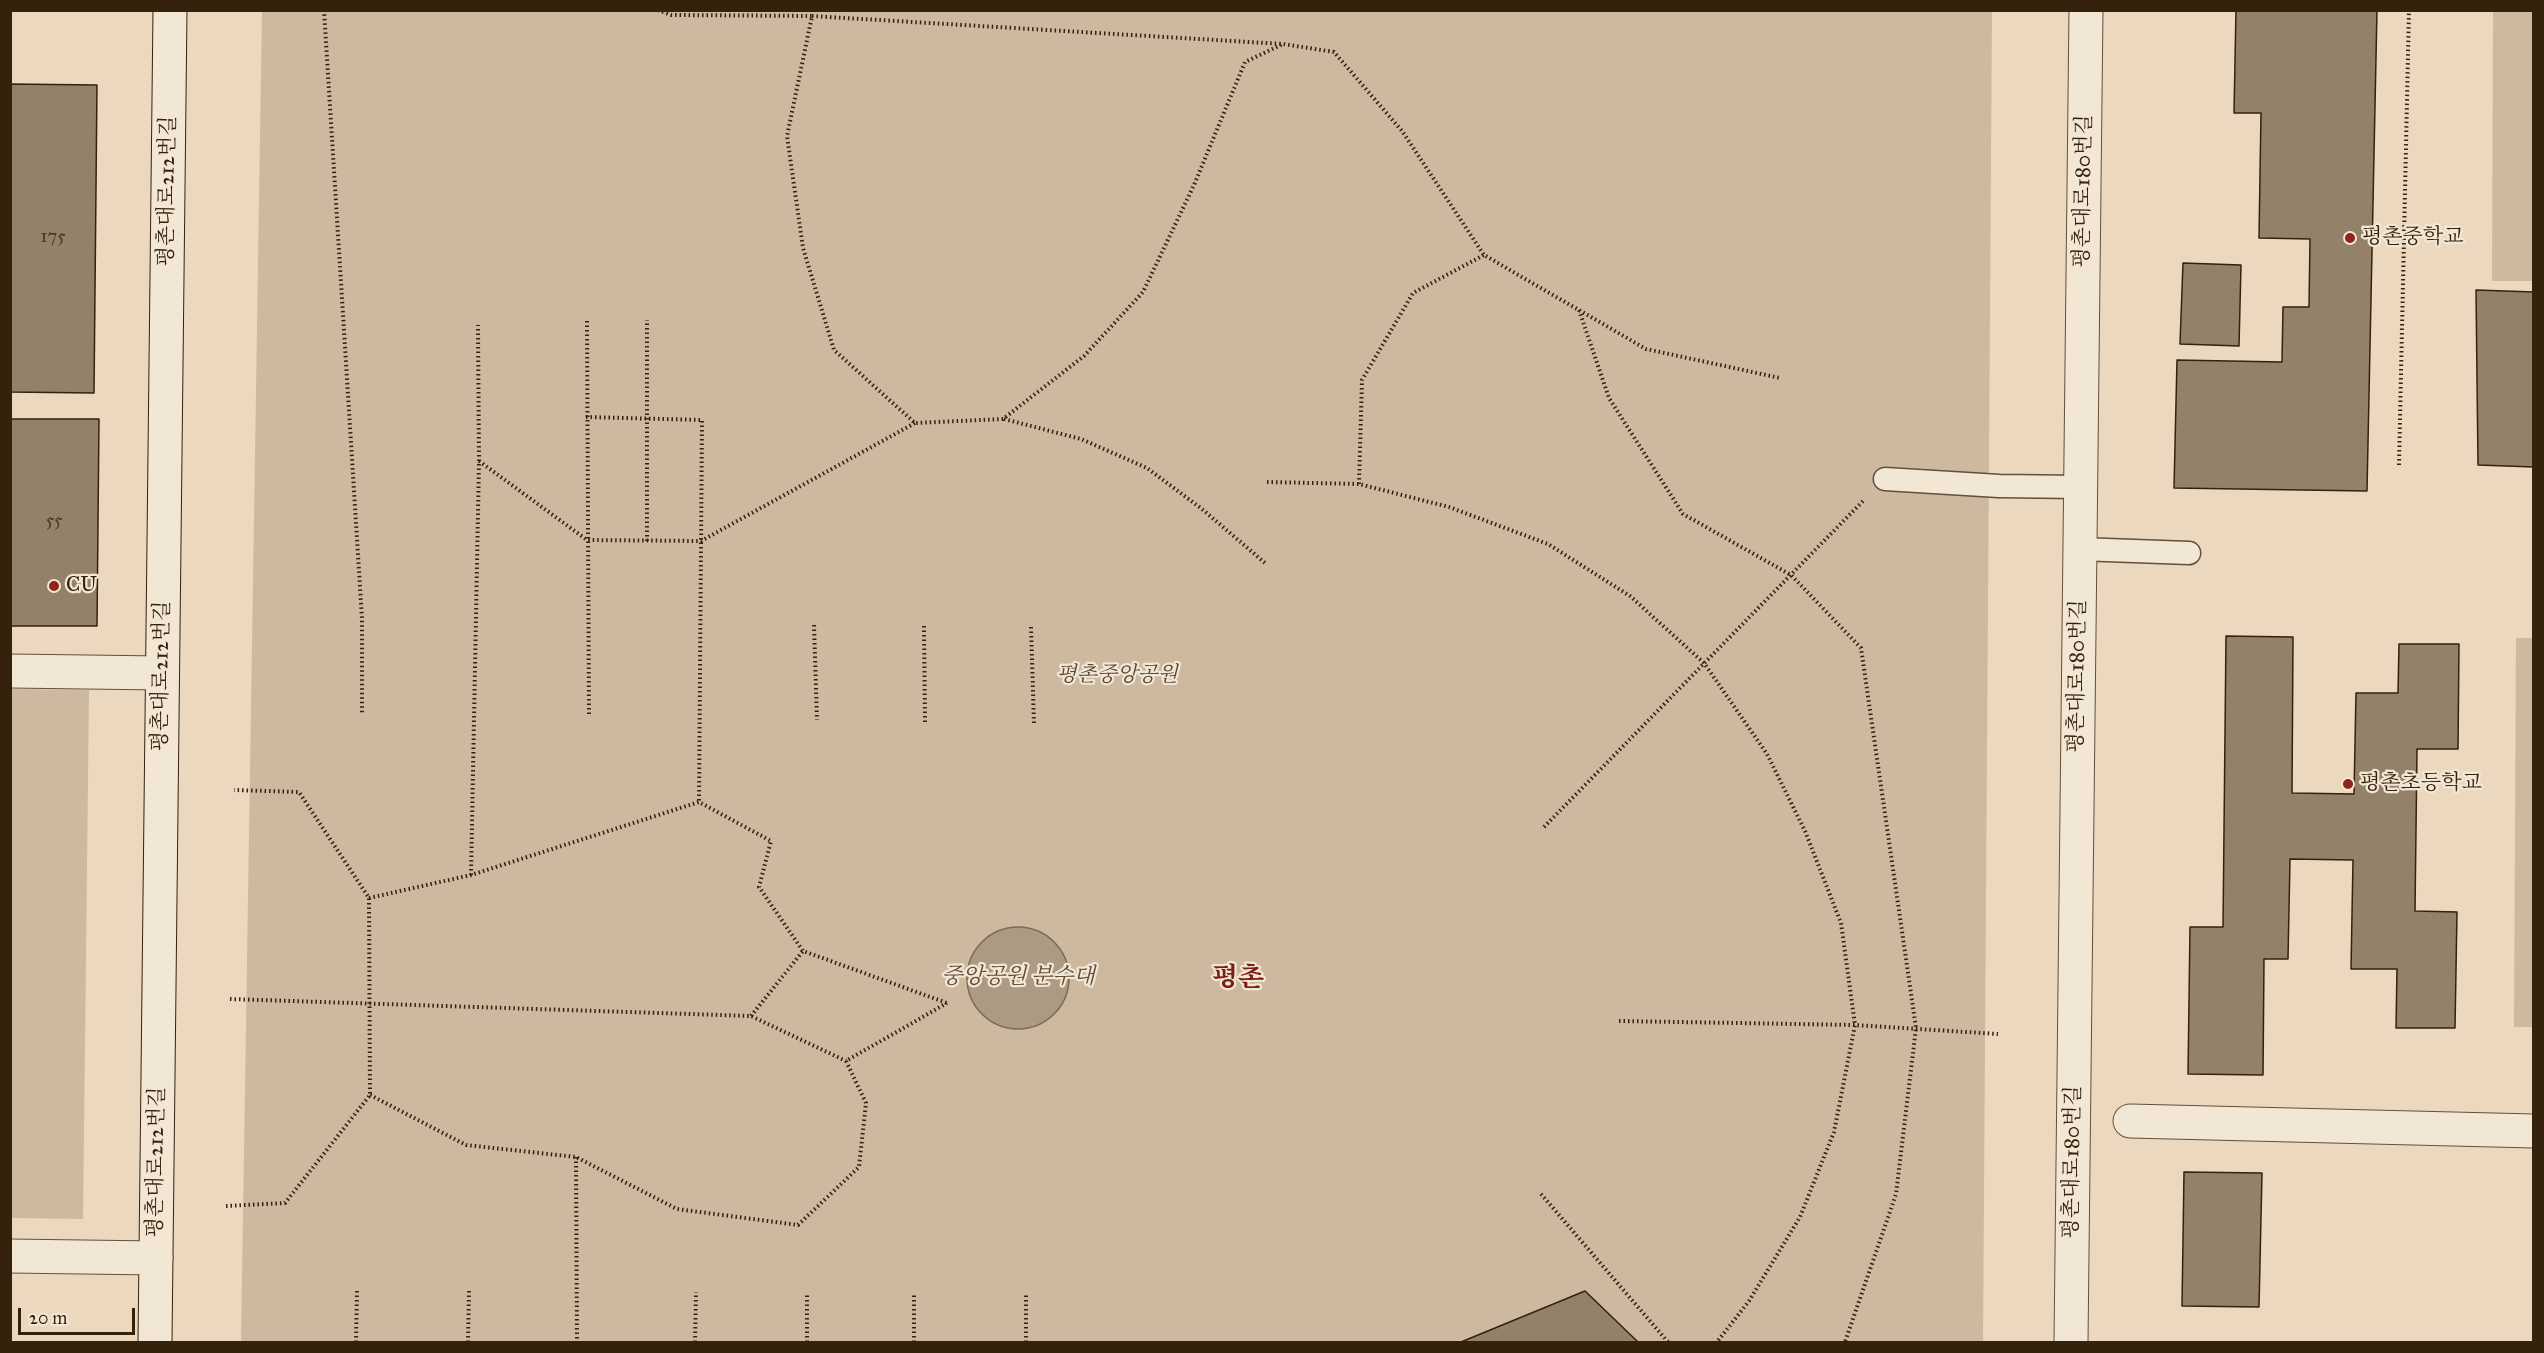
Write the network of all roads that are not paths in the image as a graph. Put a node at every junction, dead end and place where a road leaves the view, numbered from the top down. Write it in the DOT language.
graph roads {
  1 [pos="170,10"];
  2 [pos="2086,10"];
  3 [pos="1885,479"];
  4 [pos="2080,487"];
  5 [pos="2079,549"];
  6 [pos="2189,554"];
  7 [pos="10,671"];
  8 [pos="162,673"];
  9 [pos="2130,1121"];
  10 [pos="2534,1131"];
  11 [pos="10,1256"];
  12 [pos="156,1258"];
  13 [pos="155,1342"];
  14 [pos="2071,1342"];
  1 -- 8 [label="street, 평촌대로212번길"];
  2 -- 4 [label="street, 평촌대로180번길"];
  3 -- 4 [label="lane"];
  4 -- 5 [label="street, 평촌대로180번길"];
  5 -- 6 [label="lane"];
  5 -- 14 [label="street, 평촌대로180번길"];
  7 -- 8 [label="street"];
  8 -- 12 [label="street, 평촌대로212번길"];
  9 -- 10 [label="street"];
  11 -- 12 [label="street"];
  12 -- 13 [label="street, 평촌대로212번길"];
}
